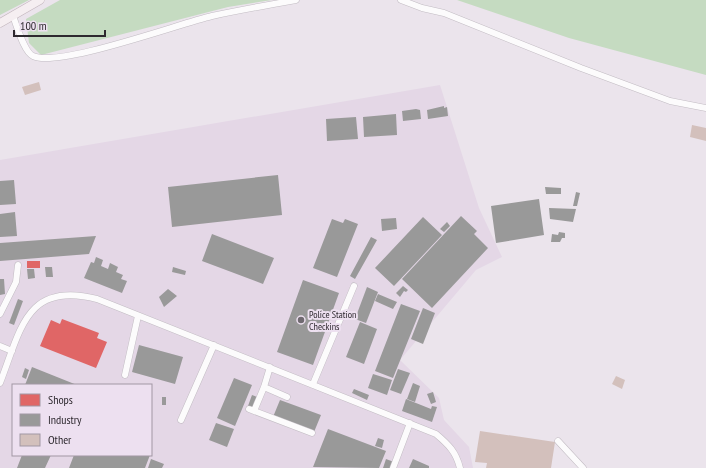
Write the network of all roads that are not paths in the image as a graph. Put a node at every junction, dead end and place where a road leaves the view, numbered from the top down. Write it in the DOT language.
graph roads {
  1 [pos="40,0"];
  2 [pos="296,0"];
  3 [pos="401,0"];
  4 [pos="13,16"];
  5 [pos="0,23"];
  6 [pos="706,108"];
  7 [pos="18,265"];
  8 [pos="354,286"];
  9 [pos="0,314"];
  10 [pos="138,316"];
  11 [pos="214,345"];
  12 [pos="0,346"];
  13 [pos="12,351"];
  14 [pos="270,367"];
  15 [pos="2,369"];
  16 [pos="124,375"];
  17 [pos="0,382"];
  18 [pos="313,384"];
  19 [pos="264,387"];
  20 [pos="287,397"];
  21 [pos="181,420"];
  22 [pos="410,423"];
  23 [pos="312,433"];
  24 [pos="558,441"];
  25 [pos="393,468"];
  26 [pos="460,468"];
  27 [pos="583,468"];
  1 -- 4 [label="main road"];
  2 -- 4 [label="street"];
  3 -- 6 [label="street"];
  4 -- 5 [label="main road"];
  7 -- 9 [label="street"];
  8 -- 18 [label="street"];
  10 -- 11 [label="street"];
  10 -- 13 [label="street"];
  10 -- 16 [label="street"];
  11 -- 14 [label="street"];
  11 -- 21 [label="street"];
  12 -- 13 [label="street"];
  13 -- 15 [label="street"];
  14 -- 18 [label="street"];
  14 -- 19 [label="street"];
  15 -- 17 [label="street"];
  18 -- 22 [label="street"];
  19 -- 20 [label="street"];
  19 -- 23 [label="street"];
  22 -- 25 [label="street"];
  22 -- 26 [label="street"];
  24 -- 27 [label="street"];
}
